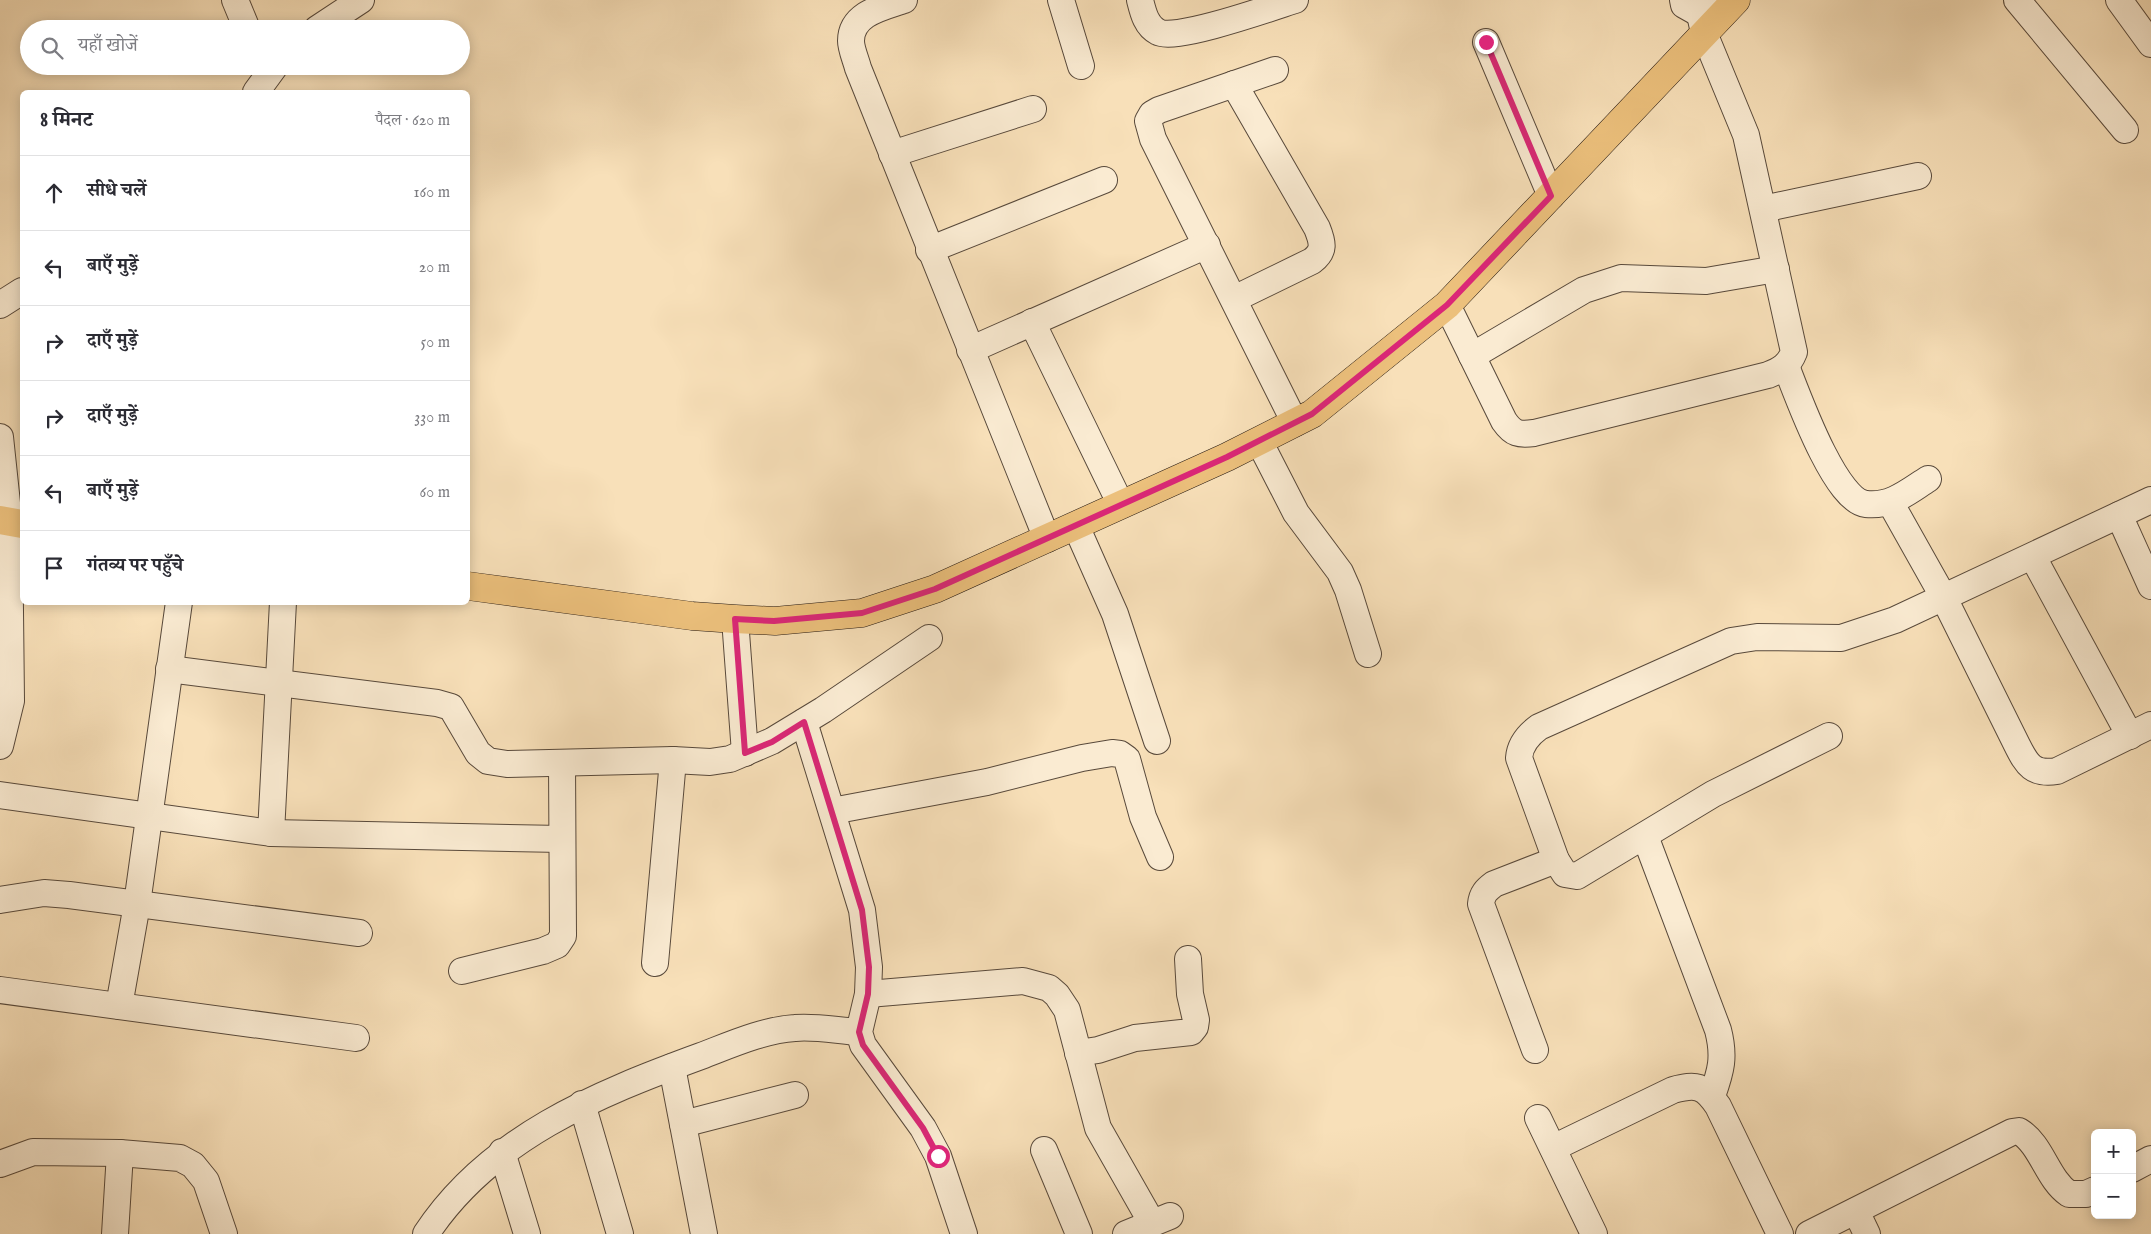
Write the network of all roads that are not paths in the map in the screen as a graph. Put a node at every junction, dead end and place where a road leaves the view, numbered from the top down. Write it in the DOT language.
graph roads {
  1 [pos="235,0"];
  2 [pos="361,0"];
  3 [pos="904,0"];
  4 [pos="1061,0"];
  5 [pos="1140,0"];
  6 [pos="1295,0"];
  7 [pos="1736,0"];
  8 [pos="2017,0"];
  9 [pos="2119,0"];
  10 [pos="1698,12"];
  11 [pos="243,20"];
  12 [pos="331,20"];
  13 [pos="1486,42"];
  14 [pos="2151,44"];
  15 [pos="1081,66"];
  16 [pos="1275,70"];
  17 [pos="1234,84"];
  18 [pos="1033,109"];
  19 [pos="2125,130"];
  20 [pos="892,154"];
  21 [pos="1918,176"];
  22 [pos="1104,180"];
  23 [pos="1551,196"];
  24 [pos="1763,209"];
  25 [pos="1207,246"];
  26 [pos="929,250"];
  27 [pos="1776,269"];
  28 [pos="20,292"];
  29 [pos="1234,299"];
  30 [pos="0,305"];
  31 [pos="1447,305"];
  32 [pos="1032,322"];
  33 [pos="970,350"];
  34 [pos="1472,356"];
  35 [pos="1786,366"];
  36 [pos="1295,423"];
  37 [pos="0,437"];
  38 [pos="1259,441"];
  39 [pos="1928,479"];
  40 [pos="2151,500"];
  41 [pos="1890,502"];
  42 [pos="1121,505"];
  43 [pos="2119,516"];
  44 [pos="10,522"];
  45 [pos="1076,526"];
  46 [pos="1047,538"];
  47 [pos="2033,557"];
  48 [pos="470,586"];
  49 [pos="2151,586"];
  50 [pos="1944,598"];
  51 [pos="178,605"];
  52 [pos="283,605"];
  53 [pos="735,619"];
  54 [pos="929,638"];
  55 [pos="1368,654"];
  56 [pos="169,669"];
  57 [pos="279,684"];
  58 [pos="804,722"];
  59 [pos="2140,731"];
  60 [pos="1829,736"];
  61 [pos="1156,741"];
  62 [pos="0,746"];
  63 [pos="745,753"];
  64 [pos="673,760"];
  65 [pos="562,763"];
  66 [pos="0,795"];
  67 [pos="832,811"];
  68 [pos="149,815"];
  69 [pos="271,833"];
  70 [pos="1645,836"];
  71 [pos="562,839"];
  72 [pos="1160,857"];
  73 [pos="1556,860"];
  74 [pos="0,900"];
  75 [pos="137,904"];
  76 [pos="359,933"];
  77 [pos="1188,959"];
  78 [pos="655,962"];
  79 [pos="462,970"];
  80 [pos="0,990"];
  81 [pos="868,994"];
  82 [pos="119,1006"];
  83 [pos="859,1032"];
  84 [pos="356,1038"];
  85 [pos="1535,1050"];
  86 [pos="1078,1053"];
  87 [pos="672,1067"];
  88 [pos="795,1096"];
  89 [pos="1712,1096"];
  90 [pos="582,1104"];
  91 [pos="1538,1118"];
  92 [pos="683,1124"];
  93 [pos="1553,1148"];
  94 [pos="1044,1150"];
  95 [pos="502,1152"];
  96 [pos="120,1153"];
  97 [pos="2151,1159"];
  98 [pos="0,1164"];
  99 [pos="2136,1168"];
  100 [pos="2091,1192"];
  101 [pos="1856,1210"];
  102 [pos="524,1233"];
  103 [pos="115,1234"];
  104 [pos="224,1234"];
  105 [pos="426,1234"];
  106 [pos="620,1234"];
  107 [pos="704,1234"];
  108 [pos="964,1234"];
  109 [pos="1079,1234"];
  110 [pos="1126,1234"];
  111 [pos="1594,1234"];
  112 [pos="1780,1234"];
  113 [pos="1810,1234"];
  114 [pos="1867,1234"];
  1 -- 11 [label="street"];
  2 -- 12 [label="street"];
  3 -- 20 [label="street"];
  4 -- 15 [label="street"];
  5 -- 6 [label="street"];
  7 -- 10 [label="main road"];
  8 -- 19 [label="street"];
  9 -- 14 [label="street"];
  10 -- 23 [label="main road"];
  10 -- 24 [label="street"];
  13 -- 23 [label="street"];
  16 -- 17 [label="street"];
  17 -- 25 [label="street"];
  17 -- 29 [label="street"];
  18 -- 20 [label="street"];
  20 -- 26 [label="street"];
  21 -- 24 [label="street"];
  22 -- 26 [label="street"];
  23 -- 31 [label="main road"];
  24 -- 27 [label="street"];
  25 -- 29 [label="street"];
  25 -- 32 [label="street"];
  26 -- 33 [label="street"];
  27 -- 34 [label="street"];
  27 -- 35 [label="street"];
  28 -- 30 [label="street"];
  29 -- 36 [label="street"];
  31 -- 34 [label="street"];
  31 -- 36 [label="main road"];
  32 -- 33 [label="street"];
  32 -- 42 [label="street"];
  33 -- 46 [label="street"];
  34 -- 35 [label="street"];
  35 -- 41 [label="street"];
  36 -- 38 [label="main road"];
  37 -- 44 [label="street"];
  38 -- 42 [label="main road"];
  38 -- 55 [label="street"];
  39 -- 41 [label="street"];
  40 -- 43 [label="street"];
  41 -- 50 [label="street"];
  42 -- 45 [label="main road"];
  43 -- 47 [label="street"];
  43 -- 49 [label="street"];
  44 -- 62 [label="street"];
  45 -- 46 [label="main road"];
  45 -- 61 [label="street"];
  46 -- 53 [label="main road"];
  47 -- 50 [label="street"];
  47 -- 59 [label="street"];
  48 -- 53 [label="main road"];
  50 -- 59 [label="street"];
  50 -- 73 [label="street"];
  51 -- 56 [label="street"];
  52 -- 57 [label="street"];
  53 -- 63 [label="street"];
  54 -- 58 [label="street"];
  56 -- 57 [label="street"];
  56 -- 68 [label="street"];
  57 -- 65 [label="street"];
  57 -- 69 [label="street"];
  58 -- 63 [label="street"];
  58 -- 67 [label="street"];
  60 -- 70 [label="street"];
  63 -- 64 [label="street"];
  64 -- 65 [label="street"];
  64 -- 78 [label="street"];
  65 -- 71 [label="street"];
  66 -- 68 [label="street"];
  67 -- 72 [label="street"];
  67 -- 81 [label="street"];
  68 -- 69 [label="street"];
  68 -- 75 [label="street"];
  69 -- 71 [label="street"];
  70 -- 73 [label="street"];
  70 -- 89 [label="street"];
  71 -- 79 [label="street"];
  73 -- 85 [label="street"];
  74 -- 75 [label="street"];
  75 -- 76 [label="street"];
  75 -- 82 [label="street"];
  77 -- 86 [label="street"];
  80 -- 82 [label="street"];
  81 -- 83 [label="street"];
  81 -- 86 [label="street"];
  82 -- 84 [label="street"];
  83 -- 87 [label="street"];
  83 -- 108 [label="street"];
  86 -- 110 [label="street"];
  87 -- 90 [label="street"];
  87 -- 92 [label="street"];
  88 -- 92 [label="street"];
  89 -- 93 [label="street"];
  89 -- 112 [label="street"];
  90 -- 95 [label="street"];
  90 -- 106 [label="street"];
  91 -- 93 [label="street"];
  92 -- 107 [label="street"];
  93 -- 111 [label="street"];
  94 -- 109 [label="street"];
  95 -- 102 [label="street"];
  95 -- 105 [label="street"];
  96 -- 98 [label="street"];
  96 -- 103 [label="street"];
  96 -- 104 [label="street"];
  97 -- 99 [label="street"];
  100 -- 101 [label="street"];
  101 -- 113 [label="street"];
  101 -- 114 [label="street"];
}
